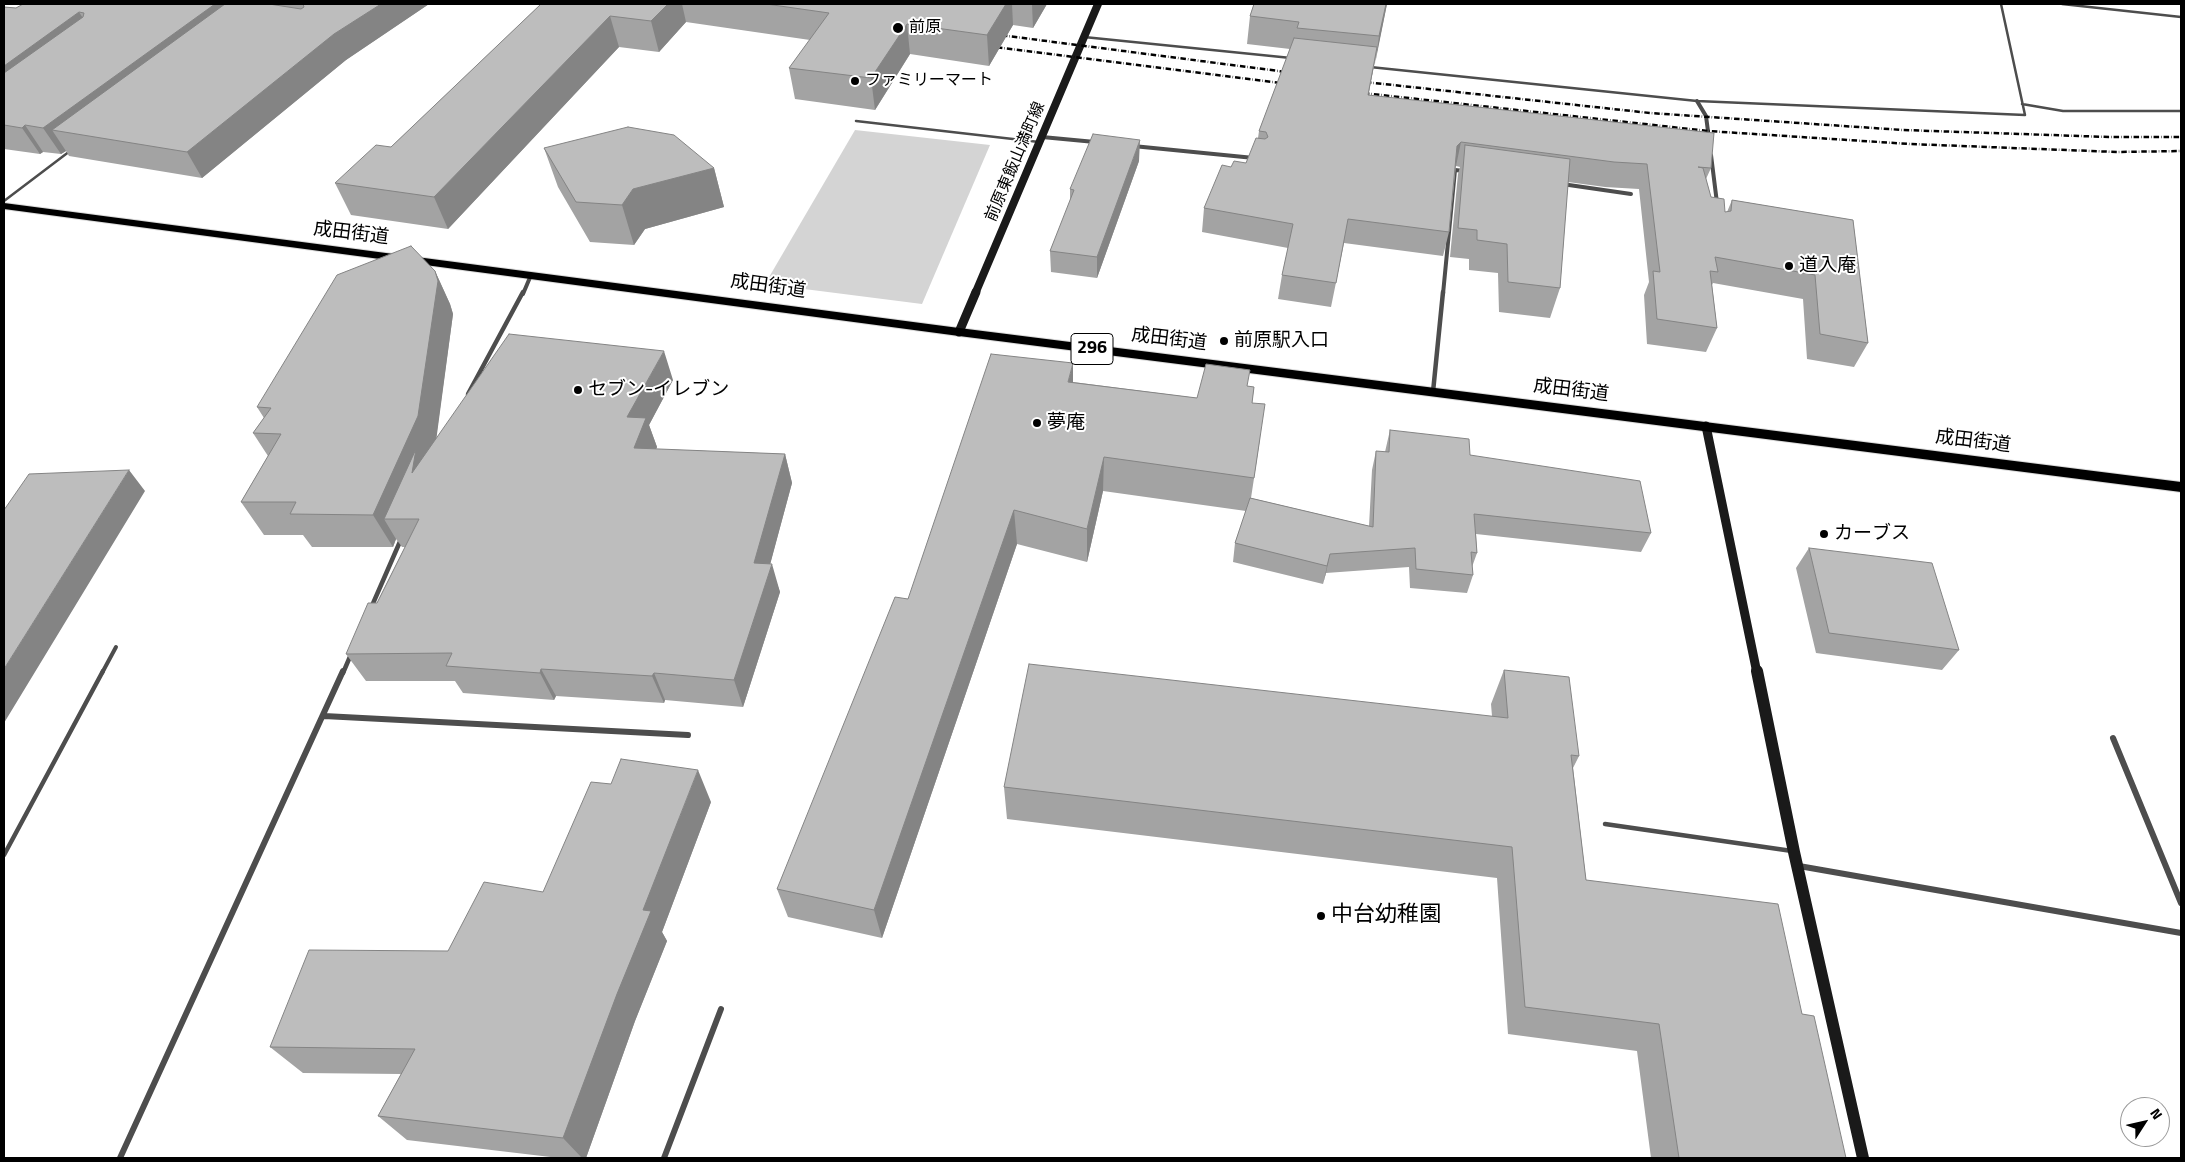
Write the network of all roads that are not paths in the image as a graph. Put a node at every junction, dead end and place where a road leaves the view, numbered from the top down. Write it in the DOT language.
graph roads {
  1 [pos="1098,4"];
  2 [pos="2001,4"];
  3 [pos="2062,4"];
  4 [pos="2181,16"];
  5 [pos="1083,37"];
  6 [pos="1300,59"];
  7 [pos="1370,67"];
  8 [pos="1697,101"];
  9 [pos="2022,104"];
  10 [pos="2181,111"];
  11 [pos="856,121"];
  12 [pos="1040,139"];
  13 [pos="1100,143"];
  14 [pos="1129,146"];
  15 [pos="74,149"];
  16 [pos="1262,159"];
  17 [pos="1474,172"];
  18 [pos="1560,184"];
  19 [pos="1630,194"];
  20 [pos="4,202"];
  21 [pos="1717,205"];
  22 [pos="4,206"];
  23 [pos="531,275"];
  24 [pos="959,332"];
  25 [pos="1433,392"];
  26 [pos="463,404"];
  27 [pos="1706,426"];
  28 [pos="2181,487"];
  29 [pos="406,528"];
  30 [pos="367,618"];
  31 [pos="355,644"];
  32 [pos="116,647"];
  33 [pos="324,716"];
  34 [pos="688,734"];
  35 [pos="2113,738"];
  36 [pos="1605,824"];
  37 [pos="1794,852"];
  38 [pos="4,855"];
  39 [pos="1798,866"];
  40 [pos="2181,903"];
  41 [pos="2181,933"];
  42 [pos="721,1008"];
  43 [pos="120,1158"];
  44 [pos="664,1158"];
  45 [pos="1863,1158"];
  1 -- 5 [label="street, 前原東飯山満町線"];
  2 -- 9 [label="lane"];
  3 -- 4 [label="lane"];
  5 -- 6 [label="lane"];
  5 -- 12 [label="street, 前原東飯山満町線"];
  7 -- 8 [label="lane"];
  8 -- 9 [label="lane"];
  8 -- 21 [label="street"];
  9 -- 10 [label="lane"];
  11 -- 12 [label="lane"];
  12 -- 13 [label="street"];
  12 -- 24 [label="street, 前原東飯山満町線"];
  14 -- 16 [label="street"];
  15 -- 20 [label="lane"];
  17 -- 25 [label="street"];
  18 -- 19 [label="street"];
  22 -- 23 [label="highway, 成田街道 / 296"];
  23 -- 24 [label="highway, 成田街道 / 296"];
  23 -- 26 [label="street"];
  24 -- 25 [label="highway, 成田街道 / 296"];
  25 -- 27 [label="highway, 成田街道 / 296"];
  27 -- 28 [label="highway, 成田街道 / 296"];
  27 -- 37 [label="street"];
  29 -- 30 [label="street"];
  31 -- 33 [label="street"];
  32 -- 38 [label="lane"];
  33 -- 34 [label="street"];
  33 -- 43 [label="street"];
  35 -- 40 [label="street"];
  36 -- 37 [label="lane"];
  37 -- 39 [label="street"];
  39 -- 41 [label="street"];
  39 -- 45 [label="street"];
  42 -- 44 [label="street"];
}
